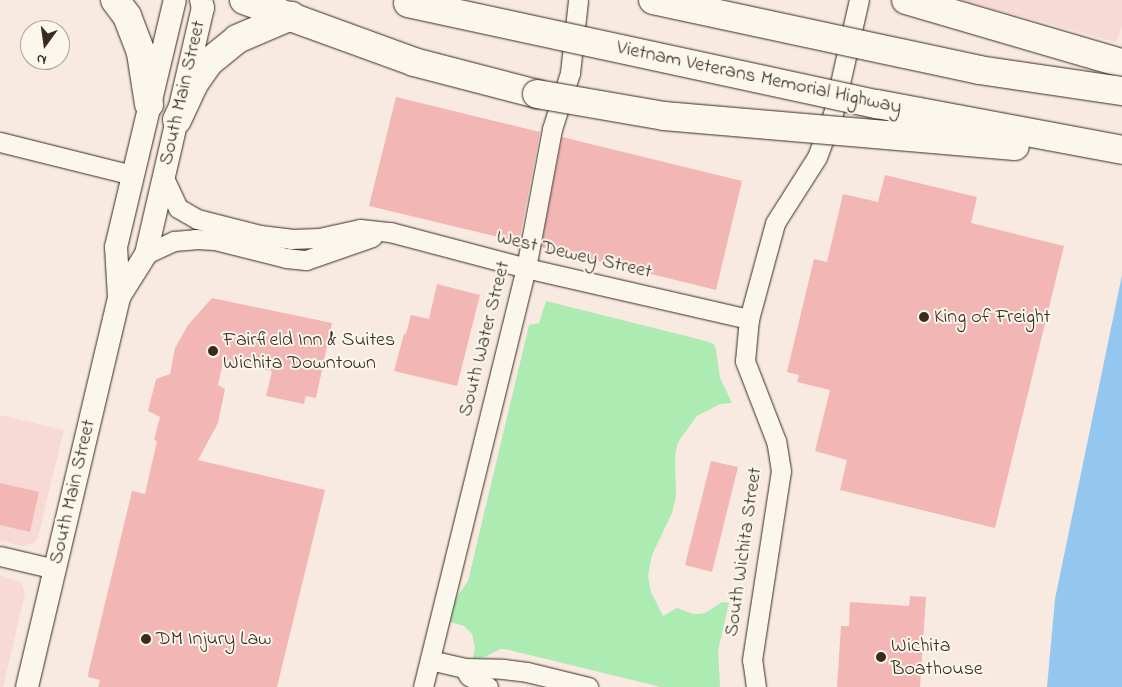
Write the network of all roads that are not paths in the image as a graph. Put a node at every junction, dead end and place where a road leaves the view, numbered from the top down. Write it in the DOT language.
graph roads {
  1 [pos="114,0"];
  2 [pos="175,0"];
  3 [pos="201,0"];
  4 [pos="244,0"];
  5 [pos="398,0"];
  6 [pos="578,0"];
  7 [pos="653,0"];
  8 [pos="859,0"];
  9 [pos="906,0"];
  10 [pos="290,16"];
  11 [pos="1122,63"];
  12 [pos="1122,91"];
  13 [pos="149,104"];
  14 [pos="177,120"];
  15 [pos="0,142"];
  16 [pos="1122,150"];
  17 [pos="1122,157"];
  18 [pos="132,175"];
  19 [pos="164,178"];
  20 [pos="390,232"];
  21 [pos="146,254"];
  22 [pos="526,268"];
  23 [pos="119,297"];
  24 [pos="749,319"];
  25 [pos="0,556"];
  26 [pos="55,569"];
  27 [pos="430,660"];
  28 [pos="464,668"];
  29 [pos="27,687"];
  30 [pos="423,687"];
  31 [pos="488,687"];
  32 [pos="588,687"];
  33 [pos="756,687"];
  1 -- 13 [label="main road"];
  2 -- 13 [label="street, South Main Street"];
  3 -- 14 [label="street, South Main Street"];
  4 -- 10 [label="main road"];
  5 -- 16 [label="main road, Vietnam Veterans Memorial Highway, bridge"];
  6 -- 22 [label="street, South Water Street"];
  7 -- 12 [label="main road, bridge"];
  8 -- 24 [label="street, South Wichita Street"];
  9 -- 11 [label="main road"];
  10 -- 14 [label="main road"];
  10 -- 17 [label="main road, bridge"];
  13 -- 18 [label="street, South Main Street"];
  14 -- 19 [label="street, South Main Street"];
  15 -- 18 [label="street"];
  18 -- 23 [label="street, South Main Street"];
  19 -- 20 [label="street, West Dewey Street"];
  19 -- 21 [label="street, South Main Street"];
  20 -- 21 [label="street"];
  20 -- 22 [label="street, West Dewey Street"];
  21 -- 23 [label="street, South Main Street"];
  22 -- 24 [label="street, West Dewey Street"];
  22 -- 27 [label="street, South Water Street"];
  23 -- 26 [label="street, South Main Street"];
  24 -- 33 [label="street, South Wichita Street"];
  25 -- 26 [label="street"];
  26 -- 29 [label="street, South Main Street"];
  27 -- 28 [label="street"];
  27 -- 30 [label="street, South Water Street"];
  28 -- 31 [label="street"];
  28 -- 32 [label="street"];
}
